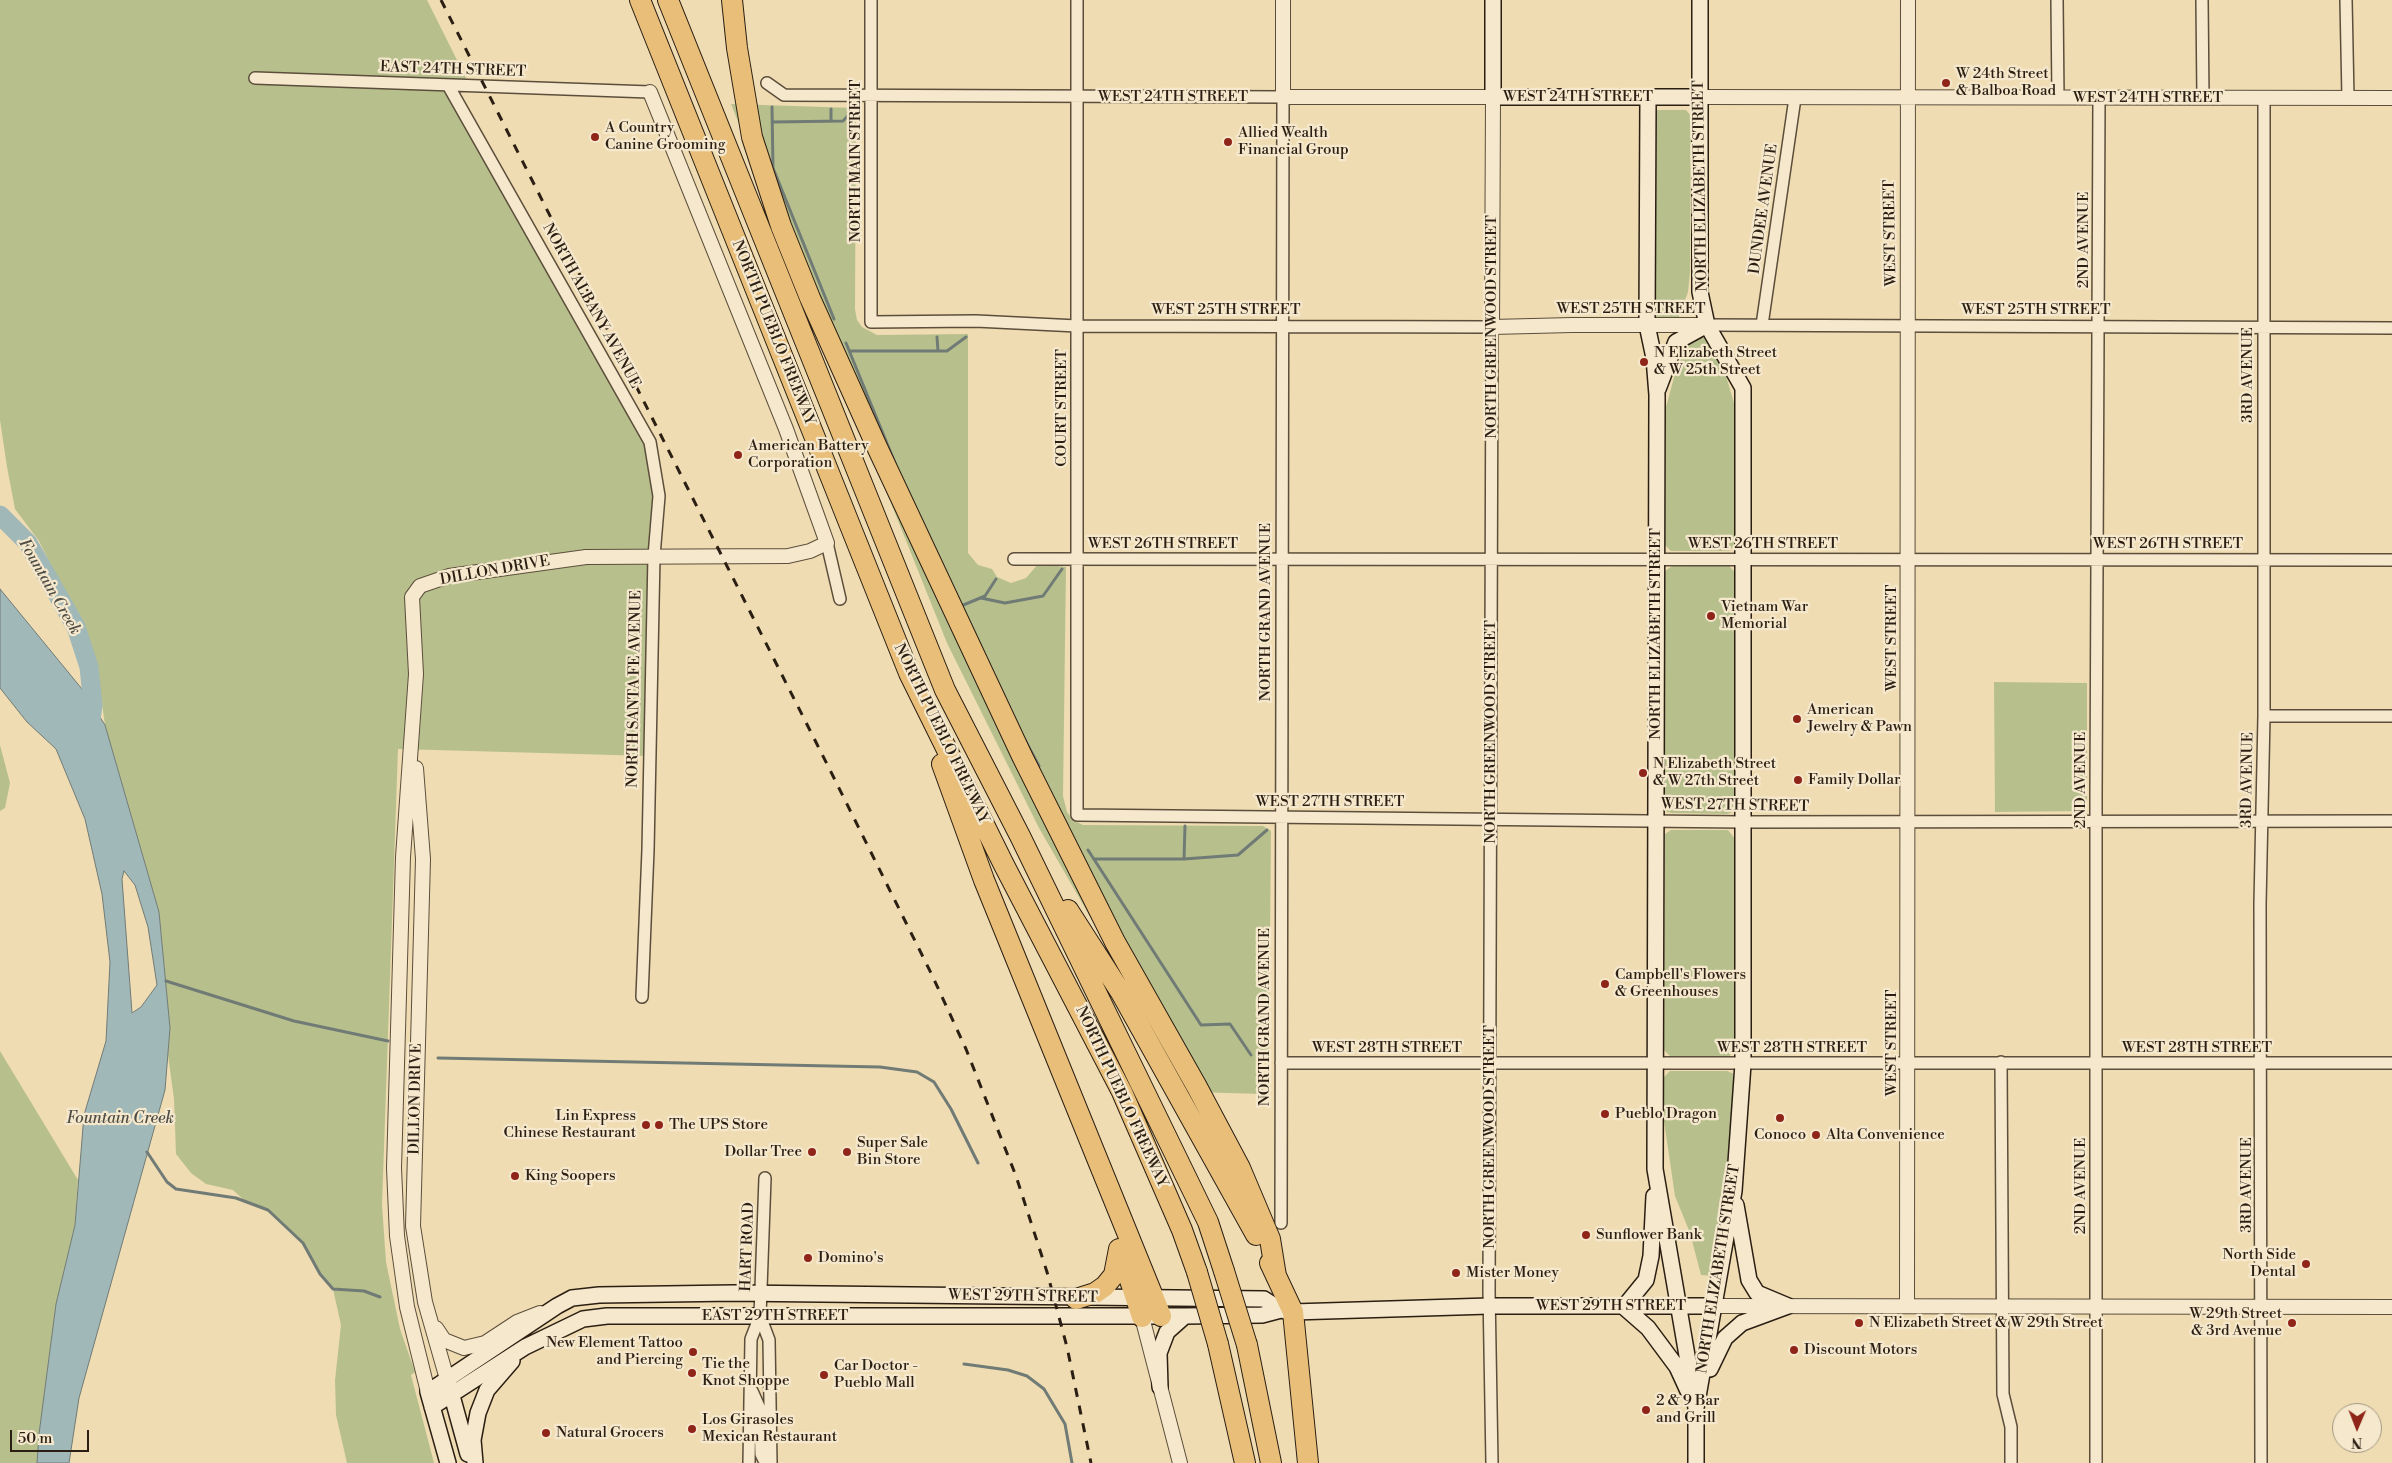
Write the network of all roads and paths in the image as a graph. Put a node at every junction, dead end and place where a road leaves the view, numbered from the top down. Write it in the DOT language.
graph roads {
  1 [pos="640,0"];
  2 [pos="668,0"];
  3 [pos="732,0"];
  4 [pos="871,0"];
  5 [pos="1077,0"];
  6 [pos="1283,0"];
  7 [pos="1494,0"];
  8 [pos="1700,0"];
  9 [pos="1908,0"];
  10 [pos="2057,0"];
  11 [pos="2202,0"];
  12 [pos="2346,0"];
  13 [pos="256,78"];
  14 [pos="767,83"];
  15 [pos="448,85"];
  16 [pos="650,92"];
  17 [pos="872,96"];
  18 [pos="1648,96"];
  19 [pos="1078,97"];
  20 [pos="1283,97"];
  21 [pos="1493,97"];
  22 [pos="1700,98"];
  23 [pos="1795,98"];
  24 [pos="1906,98"];
  25 [pos="2058,98"];
  26 [pos="2099,98"];
  27 [pos="2204,98"];
  28 [pos="2264,98"];
  29 [pos="2348,98"];
  30 [pos="2392,98"];
  31 [pos="871,322"];
  32 [pos="1647,325"];
  33 [pos="1707,325"];
  34 [pos="1762,325"];
  35 [pos="1078,326"];
  36 [pos="1908,326"];
  37 [pos="1283,327"];
  38 [pos="1492,327"];
  39 [pos="2098,327"];
  40 [pos="2263,327"];
  41 [pos="2392,328"];
  42 [pos="1657,394"];
  43 [pos="827,543"];
  44 [pos="654,556"];
  45 [pos="1492,558"];
  46 [pos="1656,558"];
  47 [pos="1743,558"];
  48 [pos="1014,559"];
  49 [pos="1077,559"];
  50 [pos="1282,559"];
  51 [pos="1908,559"];
  52 [pos="2098,559"];
  53 [pos="2263,560"];
  54 [pos="2392,560"];
  55 [pos="840,599"];
  56 [pos="909,673"];
  57 [pos="2264,716"];
  58 [pos="2392,716"];
  59 [pos="413,728"];
  60 [pos="1077,815"];
  61 [pos="1282,817"];
  62 [pos="1491,818"];
  63 [pos="1656,820"];
  64 [pos="1908,821"];
  65 [pos="2096,821"];
  66 [pos="2263,821"];
  67 [pos="2392,821"];
  68 [pos="1742,822"];
  69 [pos="1020,836"];
  70 [pos="642,997"];
  71 [pos="2001,1062"];
  72 [pos="1281,1063"];
  73 [pos="1655,1063"];
  74 [pos="1908,1063"];
  75 [pos="2096,1063"];
  76 [pos="2262,1063"];
  77 [pos="1490,1064"];
  78 [pos="1743,1064"];
  79 [pos="2392,1064"];
  80 [pos="1655,1169"];
  81 [pos="1104,1175"];
  82 [pos="765,1178"];
  83 [pos="1734,1191"];
  84 [pos="1281,1223"];
  85 [pos="1119,1249"];
  86 [pos="1276,1276"];
  87 [pos="761,1294"];
  88 [pos="1076,1298"];
  89 [pos="2262,1305"];
  90 [pos="557,1306"];
  91 [pos="1489,1306"];
  92 [pos="1680,1306"];
  93 [pos="1715,1306"];
  94 [pos="1788,1306"];
  95 [pos="1907,1306"];
  96 [pos="2003,1306"];
  97 [pos="2096,1306"];
  98 [pos="1148,1307"];
  99 [pos="1624,1307"];
  100 [pos="2392,1307"];
  101 [pos="1287,1311"];
  102 [pos="760,1316"];
  103 [pos="1185,1316"];
  104 [pos="432,1322"];
  105 [pos="525,1347"];
  106 [pos="450,1387"];
  107 [pos="750,1387"];
  108 [pos="1160,1388"];
  109 [pos="428,1392"];
  110 [pos="432,1407"];
  111 [pos="1696,1408"];
  112 [pos="771,1462"];
  113 [pos="448,1463"];
  114 [pos="471,1463"];
  115 [pos="475,1463"];
  116 [pos="750,1463"];
  117 [pos="1180,1463"];
  118 [pos="1245,1463"];
  119 [pos="1271,1463"];
  120 [pos="1308,1463"];
  121 [pos="1492,1463"];
  122 [pos="1696,1463"];
  123 [pos="2011,1463"];
  124 [pos="2096,1463"];
  125 [pos="2261,1463"];
  1 -- 56 [label="highway, NORTH PUEBLO FREEWAY"];
  2 -- 69 [label="highway, NORTH PUEBLO FREEWAY"];
  3 -- 86 [label="highway"];
  4 -- 17 [label="street, NORTH MAIN STREET"];
  5 -- 19 [label="street, COURT STREET"];
  6 -- 20 [label="street, NORTH GRAND AVENUE"];
  7 -- 21 [label="main road, NORTH GREENWOOD STREET"];
  8 -- 22 [label="main road, NORTH ELIZABETH STREET"];
  9 -- 24 [label="street, WEST STREET"];
  10 -- 25 [label="street"];
  11 -- 27 [label="street"];
  12 -- 29 [label="street"];
  13 -- 15 [label="street, EAST 24TH STREET"];
  14 -- 17 [label="street, WEST 24TH STREET"];
  15 -- 16 [label="street, EAST 24TH STREET"];
  15 -- 44 [label="street, NORTH ALBANY AVENUE"];
  16 -- 43 [label="street"];
  17 -- 19 [label="street, WEST 24TH STREET"];
  17 -- 31 [label="street, NORTH MAIN STREET"];
  18 -- 21 [label="main road, WEST 24TH STREET"];
  18 -- 22 [label="main road, WEST 24TH STREET"];
  18 -- 32 [label="main road, NORTH ELIZABETH STREET"];
  19 -- 20 [label="street, WEST 24TH STREET"];
  19 -- 35 [label="street, COURT STREET"];
  20 -- 21 [label="street, WEST 24TH STREET"];
  20 -- 37 [label="street, NORTH GRAND AVENUE"];
  21 -- 38 [label="street, NORTH GREENWOOD STREET"];
  22 -- 23 [label="street, WEST 24TH STREET"];
  22 -- 33 [label="main road, NORTH ELIZABETH STREET"];
  23 -- 24 [label="street, WEST 24TH STREET"];
  23 -- 34 [label="street, DUNDEE AVENUE"];
  24 -- 25 [label="street, WEST 24TH STREET"];
  24 -- 36 [label="street, WEST STREET"];
  25 -- 26 [label="street, WEST 24TH STREET"];
  26 -- 27 [label="street, WEST 24TH STREET"];
  26 -- 39 [label="street, 2ND AVENUE"];
  27 -- 28 [label="street, WEST 24TH STREET"];
  28 -- 29 [label="street, WEST 24TH STREET"];
  28 -- 40 [label="street, 3RD AVENUE"];
  29 -- 30 [label="street, WEST 24TH STREET"];
  31 -- 35 [label="street, WEST 25TH STREET"];
  32 -- 33 [label="street, WEST 25TH STREET"];
  32 -- 38 [label="street, WEST 25TH STREET"];
  32 -- 42 [label="main road, NORTH ELIZABETH STREET"];
  33 -- 34 [label="street, WEST 25TH STREET"];
  33 -- 42 [label="main road"];
  33 -- 47 [label="main road, NORTH ELIZABETH STREET"];
  34 -- 36 [label="street, WEST 25TH STREET"];
  35 -- 37 [label="street, WEST 25TH STREET"];
  35 -- 49 [label="street, COURT STREET"];
  36 -- 39 [label="street, WEST 25TH STREET"];
  36 -- 51 [label="street, WEST STREET"];
  37 -- 38 [label="street, WEST 25TH STREET"];
  37 -- 50 [label="street, NORTH GRAND AVENUE"];
  38 -- 45 [label="street, NORTH GREENWOOD STREET"];
  39 -- 40 [label="street, WEST 25TH STREET"];
  39 -- 52 [label="street, 2ND AVENUE"];
  40 -- 41 [label="street, WEST 25TH STREET"];
  40 -- 53 [label="street, 3RD AVENUE"];
  42 -- 46 [label="main road, NORTH ELIZABETH STREET"];
  43 -- 44 [label="street"];
  43 -- 55 [label="street"];
  44 -- 59 [label="street, DILLON DRIVE"];
  44 -- 70 [label="street, NORTH SANTA FE AVENUE"];
  45 -- 46 [label="street, WEST 26TH STREET"];
  45 -- 50 [label="street, WEST 26TH STREET"];
  45 -- 62 [label="street, NORTH GREENWOOD STREET"];
  46 -- 47 [label="street, WEST 26TH STREET"];
  46 -- 63 [label="main road, NORTH ELIZABETH STREET"];
  47 -- 51 [label="street, WEST 26TH STREET"];
  47 -- 68 [label="main road, NORTH ELIZABETH STREET"];
  48 -- 49 [label="street, WEST 26TH STREET"];
  49 -- 50 [label="street, WEST 26TH STREET"];
  49 -- 60 [label="street, COURT STREET"];
  50 -- 61 [label="street, NORTH GRAND AVENUE"];
  51 -- 52 [label="street, WEST 26TH STREET"];
  51 -- 64 [label="street, WEST STREET"];
  52 -- 53 [label="street, WEST 26TH STREET"];
  52 -- 65 [label="street, 2ND AVENUE"];
  53 -- 54 [label="street, WEST 26TH STREET"];
  53 -- 57 [label="street, 3RD AVENUE"];
  56 -- 81 [label="highway"];
  56 -- 118 [label="highway, NORTH PUEBLO FREEWAY, bridge"];
  57 -- 58 [label="street"];
  57 -- 66 [label="street, 3RD AVENUE"];
  59 -- 104 [label="street, DILLON DRIVE"];
  59 -- 109 [label="street, DILLON DRIVE"];
  60 -- 61 [label="street, WEST 27TH STREET"];
  61 -- 62 [label="street, WEST 27TH STREET"];
  61 -- 72 [label="street, NORTH GRAND AVENUE"];
  62 -- 63 [label="street, WEST 27TH STREET"];
  62 -- 77 [label="street, NORTH GREENWOOD STREET"];
  63 -- 68 [label="street, WEST 27TH STREET"];
  63 -- 73 [label="main road, NORTH ELIZABETH STREET"];
  64 -- 65 [label="street, WEST 27TH STREET"];
  64 -- 68 [label="street, WEST 27TH STREET"];
  64 -- 74 [label="street, WEST STREET"];
  65 -- 66 [label="street, WEST 27TH STREET"];
  65 -- 75 [label="street, 2ND AVENUE"];
  66 -- 67 [label="street, WEST 27TH STREET"];
  66 -- 76 [label="street, 3RD AVENUE"];
  68 -- 78 [label="main road, NORTH ELIZABETH STREET"];
  69 -- 86 [label="highway"];
  69 -- 119 [label="highway, NORTH PUEBLO FREEWAY, bridge"];
  71 -- 74 [label="street, WEST 28TH STREET"];
  71 -- 75 [label="street, WEST 28TH STREET"];
  71 -- 96 [label="street"];
  72 -- 77 [label="street, WEST 28TH STREET"];
  72 -- 84 [label="street, NORTH GRAND AVENUE"];
  73 -- 77 [label="street, WEST 28TH STREET"];
  73 -- 78 [label="street, WEST 28TH STREET"];
  73 -- 80 [label="main road, NORTH ELIZABETH STREET"];
  74 -- 78 [label="street, WEST 28TH STREET"];
  74 -- 95 [label="street, WEST STREET"];
  75 -- 76 [label="street, WEST 28TH STREET"];
  75 -- 97 [label="street, 2ND AVENUE"];
  76 -- 79 [label="street, WEST 28TH STREET"];
  76 -- 89 [label="street, 3RD AVENUE"];
  77 -- 91 [label="street, NORTH GREENWOOD STREET"];
  78 -- 83 [label="main road, NORTH ELIZABETH STREET"];
  80 -- 92 [label="main road, NORTH ELIZABETH STREET"];
  80 -- 99 [label="main road"];
  81 -- 85 [label="highway"];
  81 -- 98 [label="highway"];
  82 -- 87 [label="street, HART ROAD"];
  83 -- 93 [label="main road, NORTH ELIZABETH STREET"];
  83 -- 94 [label="main road"];
  85 -- 88 [label="highway"];
  85 -- 98 [label="highway"];
  86 -- 101 [label="highway"];
  87 -- 88 [label="main road, WEST 29TH STREET"];
  87 -- 90 [label="main road, EAST 29TH STREET"];
  87 -- 102 [label="street, HART ROAD"];
  88 -- 98 [label="main road, WEST 29TH STREET"];
  89 -- 97 [label="street, WEST 29TH STREET"];
  89 -- 100 [label="street, WEST 29TH STREET"];
  89 -- 125 [label="street, 3RD AVENUE"];
  90 -- 104 [label="street"];
  90 -- 106 [label="main road, EAST 29TH STREET"];
  91 -- 99 [label="main road, WEST 29TH STREET"];
  91 -- 101 [label="main road, WEST 29TH STREET"];
  91 -- 121 [label="street, NORTH GREENWOOD STREET"];
  92 -- 93 [label="main road, WEST 29TH STREET"];
  92 -- 99 [label="main road, WEST 29TH STREET"];
  92 -- 111 [label="main road, NORTH ELIZABETH STREET"];
  93 -- 94 [label="street, WEST 29TH STREET"];
  93 -- 111 [label="main road, NORTH ELIZABETH STREET"];
  94 -- 95 [label="street, WEST 29TH STREET"];
  94 -- 111 [label="main road"];
  95 -- 96 [label="street, WEST 29TH STREET"];
  96 -- 97 [label="street, WEST 29TH STREET"];
  96 -- 123 [label="street"];
  97 -- 124 [label="street, 2ND AVENUE"];
  98 -- 101 [label="main road, WEST 29TH STREET"];
  98 -- 102 [label="main road, EAST 29TH STREET"];
  98 -- 103 [label="main road, WEST 29TH STREET"];
  98 -- 108 [label="street"];
  99 -- 111 [label="main road"];
  101 -- 103 [label="main road, WEST 29TH STREET"];
  101 -- 120 [label="highway"];
  102 -- 105 [label="main road, EAST 29TH STREET"];
  102 -- 107 [label="street, HART ROAD"];
  102 -- 112 [label="street, HART ROAD"];
  103 -- 108 [label="main road"];
  104 -- 106 [label="street, DILLON DRIVE"];
  105 -- 106 [label="main road, EAST 29TH STREET"];
  105 -- 115 [label="main road"];
  106 -- 109 [label="main road, EAST 29TH STREET"];
  106 -- 110 [label="main road, EAST 29TH STREET"];
  106 -- 114 [label="main road, DILLON DRIVE"];
  107 -- 112 [label="street"];
  107 -- 116 [label="street, HART ROAD"];
  108 -- 117 [label="street"];
  109 -- 110 [label="main road, DILLON DRIVE"];
  110 -- 113 [label="main road, DILLON DRIVE"];
  111 -- 122 [label="main road, NORTH ELIZABETH STREET"];
}
